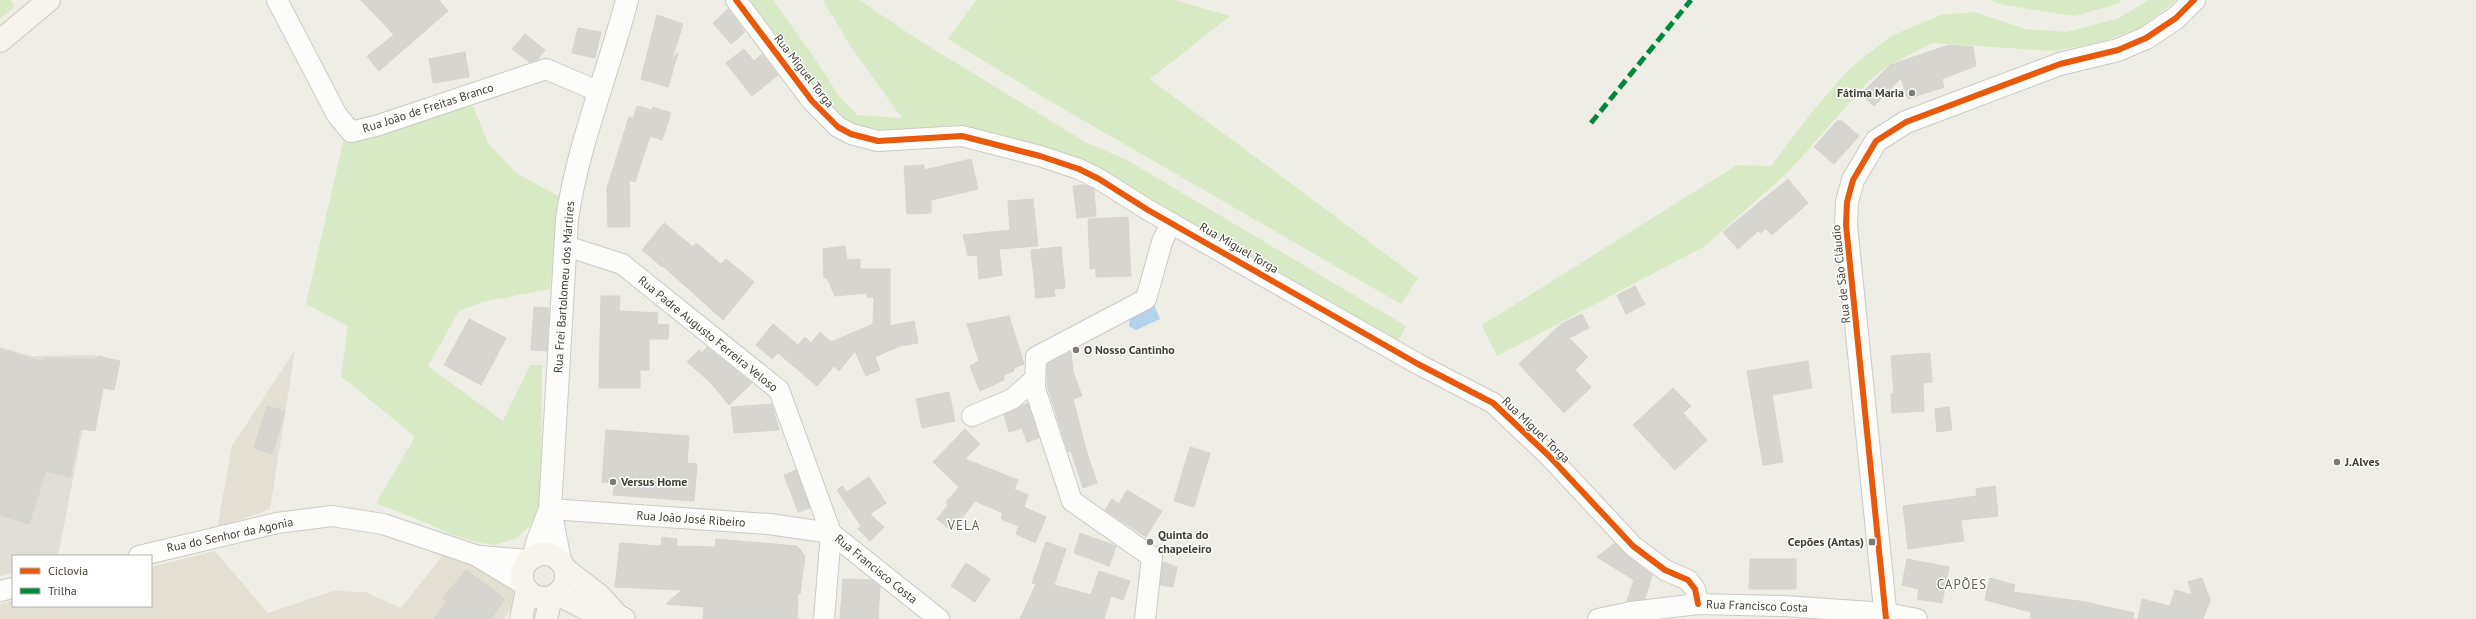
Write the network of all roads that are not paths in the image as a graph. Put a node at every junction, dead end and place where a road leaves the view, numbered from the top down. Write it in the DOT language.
graph roads {
  1 [pos="49,0"];
  2 [pos="277,0"];
  3 [pos="627,0"];
  4 [pos="736,0"];
  5 [pos="2194,0"];
  6 [pos="0,41"];
  7 [pos="600,92"];
  8 [pos="1171,223"];
  9 [pos="566,246"];
  10 [pos="1035,379"];
  11 [pos="972,416"];
  12 [pos="550,509"];
  13 [pos="831,533"];
  14 [pos="144,555"];
  15 [pos="475,555"];
  16 [pos="532,558"];
  17 [pos="562,565"];
  18 [pos="525,587"];
  19 [pos="12,588"];
  20 [pos="0,591"];
  21 [pos="554,596"];
  22 [pos="1698,604"];
  23 [pos="1886,616"];
  24 [pos="604,617"];
  25 [pos="521,619"];
  26 [pos="546,619"];
  27 [pos="824,619"];
  28 [pos="939,619"];
  29 [pos="1146,619"];
  30 [pos="1598,619"];
  31 [pos="1917,619"];
  1 -- 6 [label="main road"];
  2 -- 7 [label="street, Rua João de Freitas Branco"];
  3 -- 7 [label="street, Rua Frei Bartolomeu dos Mártires"];
  4 -- 8 [label="street, Rua Miguel Torga"];
  5 -- 23 [label="street, Rua de São Cláudio"];
  7 -- 9 [label="street, Rua Frei Bartolomeu dos Mártires"];
  8 -- 10 [label="street"];
  8 -- 22 [label="street, Rua Miguel Torga"];
  9 -- 12 [label="street, Rua Frei Bartolomeu dos Mártires"];
  9 -- 13 [label="street, Rua Padre Augusto Ferreira Veloso"];
  10 -- 11 [label="street"];
  10 -- 29 [label="street"];
  12 -- 13 [label="street, Rua João José Ribeiro"];
  12 -- 16 [label="street, Rua Frei Bartolomeu dos Mártires"];
  12 -- 17 [label="street, Rua Frei Bartolomeu dos Mártires"];
  13 -- 27 [label="street"];
  13 -- 28 [label="street, Rua Francisco Costa"];
  14 -- 15 [label="street, Rua do Senhor da Agonia"];
  15 -- 16 [label="street"];
  15 -- 18 [label="street, Rua do Senhor da Agonia"];
  16 -- 17 [label="main road"];
  16 -- 18 [label="main road"];
  17 -- 21 [label="main road"];
  17 -- 24 [label="main road"];
  18 -- 21 [label="main road"];
  18 -- 25 [label="main road"];
  19 -- 20 [label="street"];
  21 -- 24 [label="main road"];
  21 -- 26 [label="main road"];
  22 -- 23 [label="street, Rua Francisco Costa"];
  22 -- 30 [label="street, Rua Francisco Costa"];
  23 -- 31 [label="street, Rua Francisco Costa"];
}
